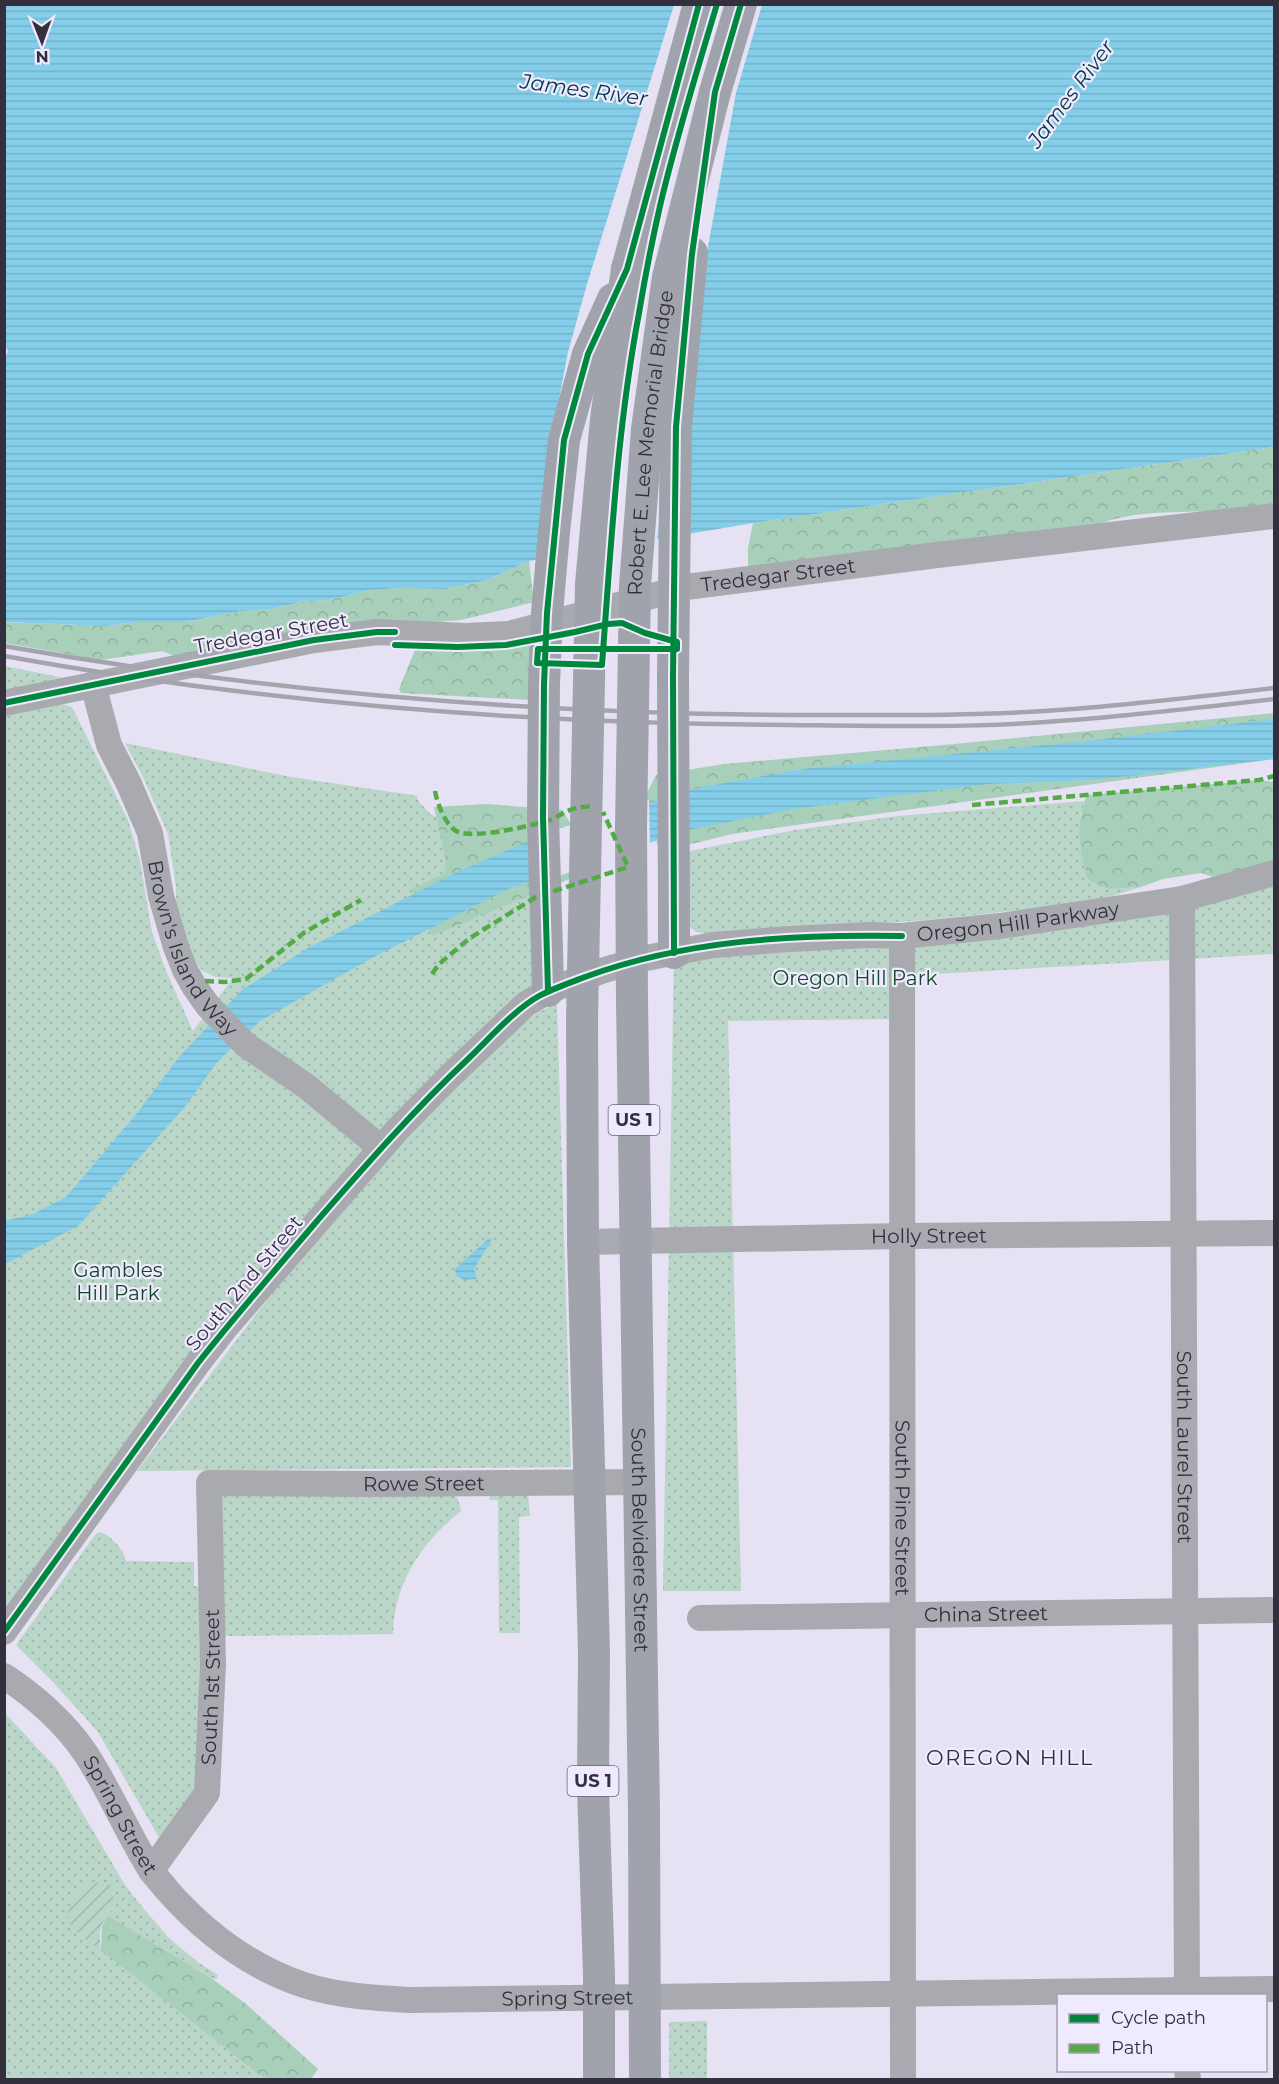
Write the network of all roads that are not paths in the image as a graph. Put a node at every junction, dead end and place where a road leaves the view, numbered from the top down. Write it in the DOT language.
graph roads {
  1 [pos="699,4"];
  2 [pos="741,4"];
  3 [pos="715,92"];
  4 [pos="627,269"];
  5 [pos="1275,516"];
  6 [pos="93,684"];
  7 [pos="4,703"];
  8 [pos="1275,873"];
  9 [pos="1182,899"];
  10 [pos="902,936"];
  11 [pos="674,953"];
  12 [pos="548,991"];
  13 [pos="632,1000"];
  14 [pos="381,1148"];
  15 [pos="1184,1233"];
  16 [pos="1275,1233"];
  17 [pos="902,1236"];
  18 [pos="636,1241"];
  19 [pos="583,1242"];
  20 [pos="589,1482"];
  21 [pos="640,1482"];
  22 [pos="209,1483"];
  23 [pos="1275,1610"];
  24 [pos="1185,1611"];
  25 [pos="902,1614"];
  26 [pos="700,1618"];
  27 [pos="4,1632"];
  28 [pos="4,1676"];
  29 [pos="151,1871"];
  30 [pos="1275,1989"];
  31 [pos="902,1993"];
  32 [pos="1187,1993"];
  33 [pos="645,1996"];
  34 [pos="599,1998"];
  35 [pos="599,2079"];
  36 [pos="645,2079"];
  37 [pos="903,2079"];
  1 -- 4 [label="main road, US 1"];
  2 -- 3 [label="main road, Robert E. Lee Memorial Bridge / US 1"];
  3 -- 11 [label="main road, bridge"];
  3 -- 13 [label="main road, Robert E. Lee Memorial Bridge / US 1, bridge"];
  4 -- 12 [label="main road, bridge"];
  4 -- 19 [label="main road, US 1, bridge"];
  5 -- 6 [label="street, Tredegar Street"];
  6 -- 7 [label="street, Tredegar Street"];
  6 -- 14 [label="street, Brown's Island Way"];
  8 -- 9 [label="street, Oregon Hill Parkway"];
  9 -- 10 [label="street, Oregon Hill Parkway"];
  9 -- 15 [label="street, South Laurel Street"];
  10 -- 11 [label="street, Oregon Hill Parkway"];
  10 -- 17 [label="street, South Pine Street"];
  11 -- 12 [label="street, Oregon Hill Parkway"];
  12 -- 14 [label="street, South 2nd Street"];
  13 -- 18 [label="main road, South Belvidere Street / US 1"];
  14 -- 27 [label="street, South 2nd Street"];
  15 -- 16 [label="street, Holly Street"];
  15 -- 17 [label="street, Holly Street"];
  15 -- 24 [label="street, South Laurel Street"];
  17 -- 18 [label="street, Holly Street"];
  17 -- 25 [label="street, South Pine Street"];
  18 -- 19 [label="street, Holly Street"];
  18 -- 21 [label="main road, South Belvidere Street / US 1"];
  19 -- 20 [label="main road, US 1"];
  20 -- 21 [label="street, Rowe Street"];
  20 -- 22 [label="street, Rowe Street"];
  20 -- 34 [label="main road, US 1"];
  21 -- 33 [label="main road, South Belvidere Street / US 1"];
  22 -- 29 [label="street, South 1st Street"];
  23 -- 24 [label="street, China Street"];
  24 -- 25 [label="street, China Street"];
  24 -- 32 [label="street, South Laurel Street"];
  25 -- 26 [label="street, China Street"];
  25 -- 31 [label="street, South Pine Street"];
  28 -- 29 [label="street, Spring Street"];
  29 -- 34 [label="street, Spring Street"];
  30 -- 32 [label="street, Spring Street"];
  31 -- 32 [label="street, Spring Street"];
  31 -- 33 [label="street, Spring Street"];
  31 -- 37 [label="street, South Pine Street"];
  33 -- 34 [label="street, Spring Street"];
  33 -- 36 [label="main road, South Belvidere Street / US 1"];
  34 -- 35 [label="main road, US 1"];
}
